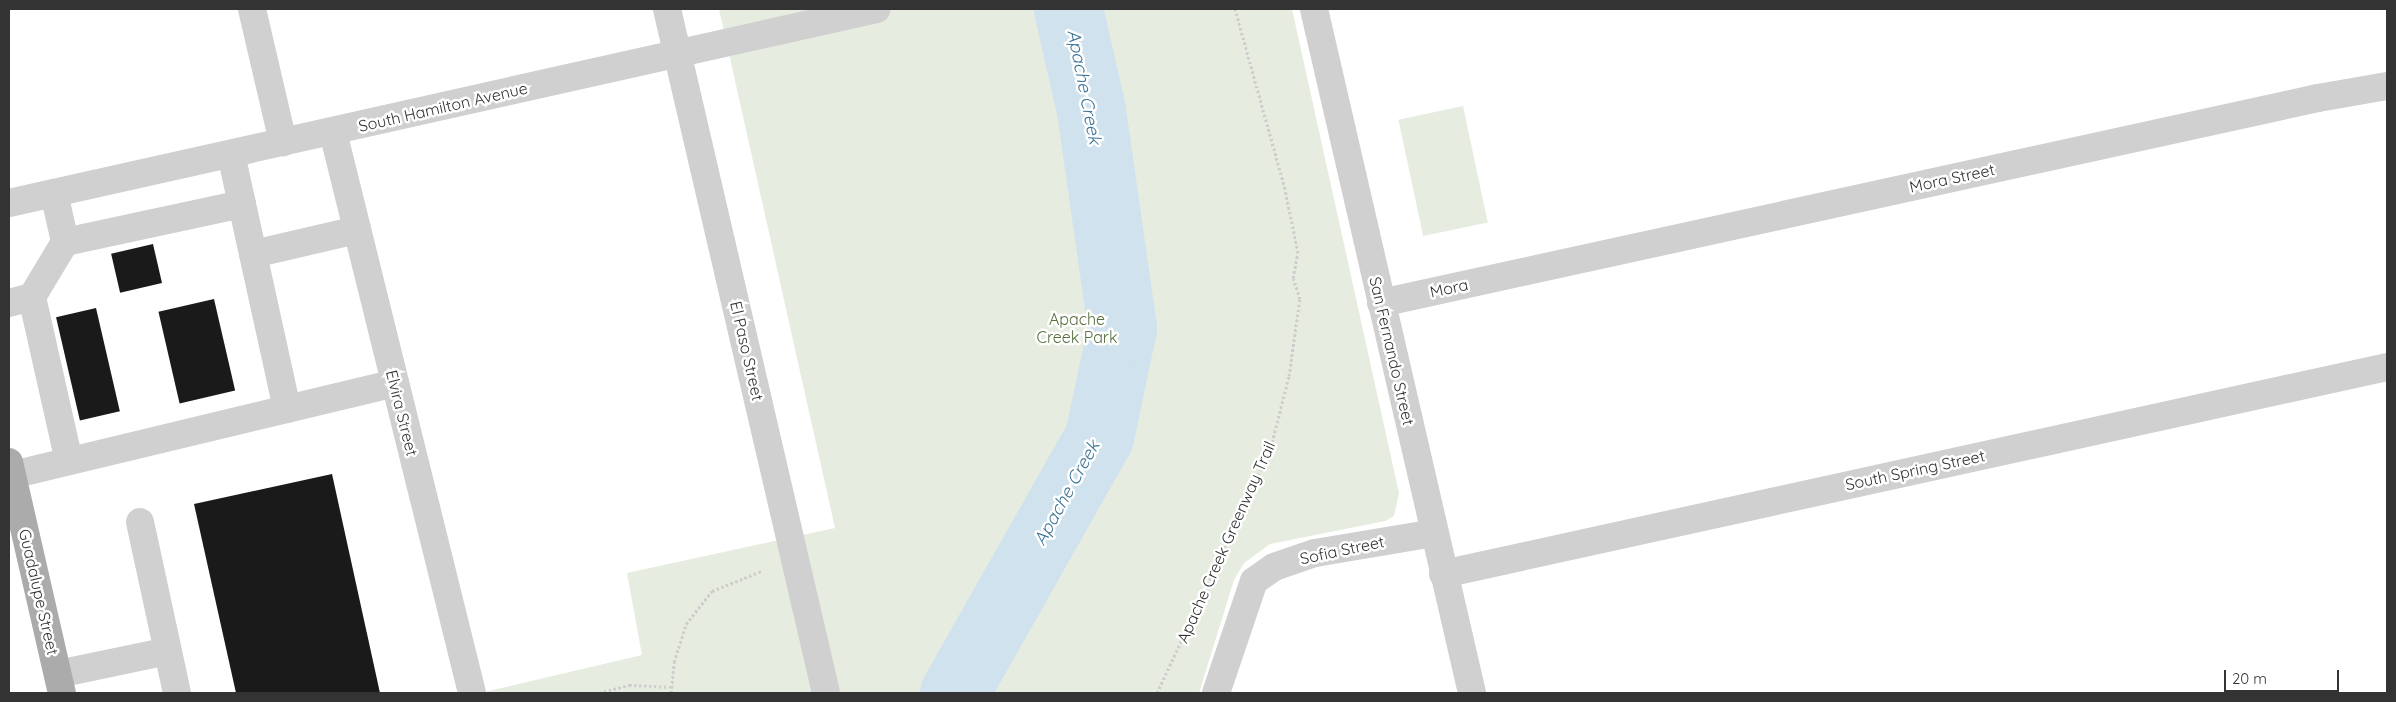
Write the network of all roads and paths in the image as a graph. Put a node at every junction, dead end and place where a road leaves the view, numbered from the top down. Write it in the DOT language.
graph roads {
  1 [pos="252,9"];
  2 [pos="667,9"];
  3 [pos="877,9"];
  4 [pos="1235,9"];
  5 [pos="1314,9"];
  6 [pos="679,53"];
  7 [pos="2387,86"];
  8 [pos="333,132"];
  9 [pos="283,142"];
  10 [pos="231,154"];
  11 [pos="54,193"];
  12 [pos="9,203"];
  13 [pos="242,204"];
  14 [pos="357,230"];
  15 [pos="65,242"];
  16 [pos="253,254"];
  17 [pos="1517,274"];
  18 [pos="21,300"];
  19 [pos="1381,303"];
  20 [pos="2387,367"];
  21 [pos="395,384"];
  22 [pos="287,409"];
  23 [pos="69,461"];
  24 [pos="10,469"];
  25 [pos="140,522"];
  26 [pos="1434,533"];
  27 [pos="766,569"];
  28 [pos="1443,574"];
  29 [pos="168,651"];
  30 [pos="60,684"];
  31 [pos="670,687"];
  32 [pos="177,693"];
  33 [pos="472,693"];
  34 [pos="599,693"];
  35 [pos="671,693"];
  36 [pos="826,693"];
  37 [pos="1157,693"];
  38 [pos="1216,693"];
  39 [pos="1472,693"];
  1 -- 9 [label="street"];
  2 -- 6 [label="street, El Paso Street"];
  3 -- 6 [label="street, South Hamilton Avenue"];
  4 -- 37 [label="path, Apache Creek Greenway Trail"];
  5 -- 19 [label="street, San Fernando Street"];
  6 -- 8 [label="street, South Hamilton Avenue"];
  6 -- 36 [label="street, El Paso Street"];
  7 -- 17 [label="street, Mora Street"];
  8 -- 9 [label="street, South Hamilton Avenue"];
  8 -- 14 [label="street, Elvira Street"];
  9 -- 10 [label="street, South Hamilton Avenue"];
  10 -- 11 [label="street, South Hamilton Avenue"];
  10 -- 13 [label="street"];
  11 -- 12 [label="street, South Hamilton Avenue"];
  11 -- 15 [label="street"];
  13 -- 15 [label="street"];
  13 -- 16 [label="street"];
  14 -- 16 [label="street"];
  14 -- 21 [label="street, Elvira Street"];
  15 -- 18 [label="street"];
  16 -- 22 [label="street"];
  17 -- 19 [label="street, Mora"];
  18 -- 23 [label="street"];
  19 -- 26 [label="street, San Fernando Street"];
  20 -- 28 [label="street, South Spring Street"];
  21 -- 22 [label="street"];
  21 -- 33 [label="street, Elvira Street"];
  22 -- 23 [label="street"];
  23 -- 24 [label="street"];
  24 -- 30 [label="main road, Guadalupe Street"];
  25 -- 29 [label="street"];
  26 -- 28 [label="street, San Fernando Street"];
  26 -- 38 [label="street, Sofia Street"];
  27 -- 31 [label="path"];
  28 -- 39 [label="street, San Fernando Street"];
  29 -- 30 [label="street"];
  29 -- 32 [label="street"];
  31 -- 34 [label="path"];
  31 -- 35 [label="path"];
}
